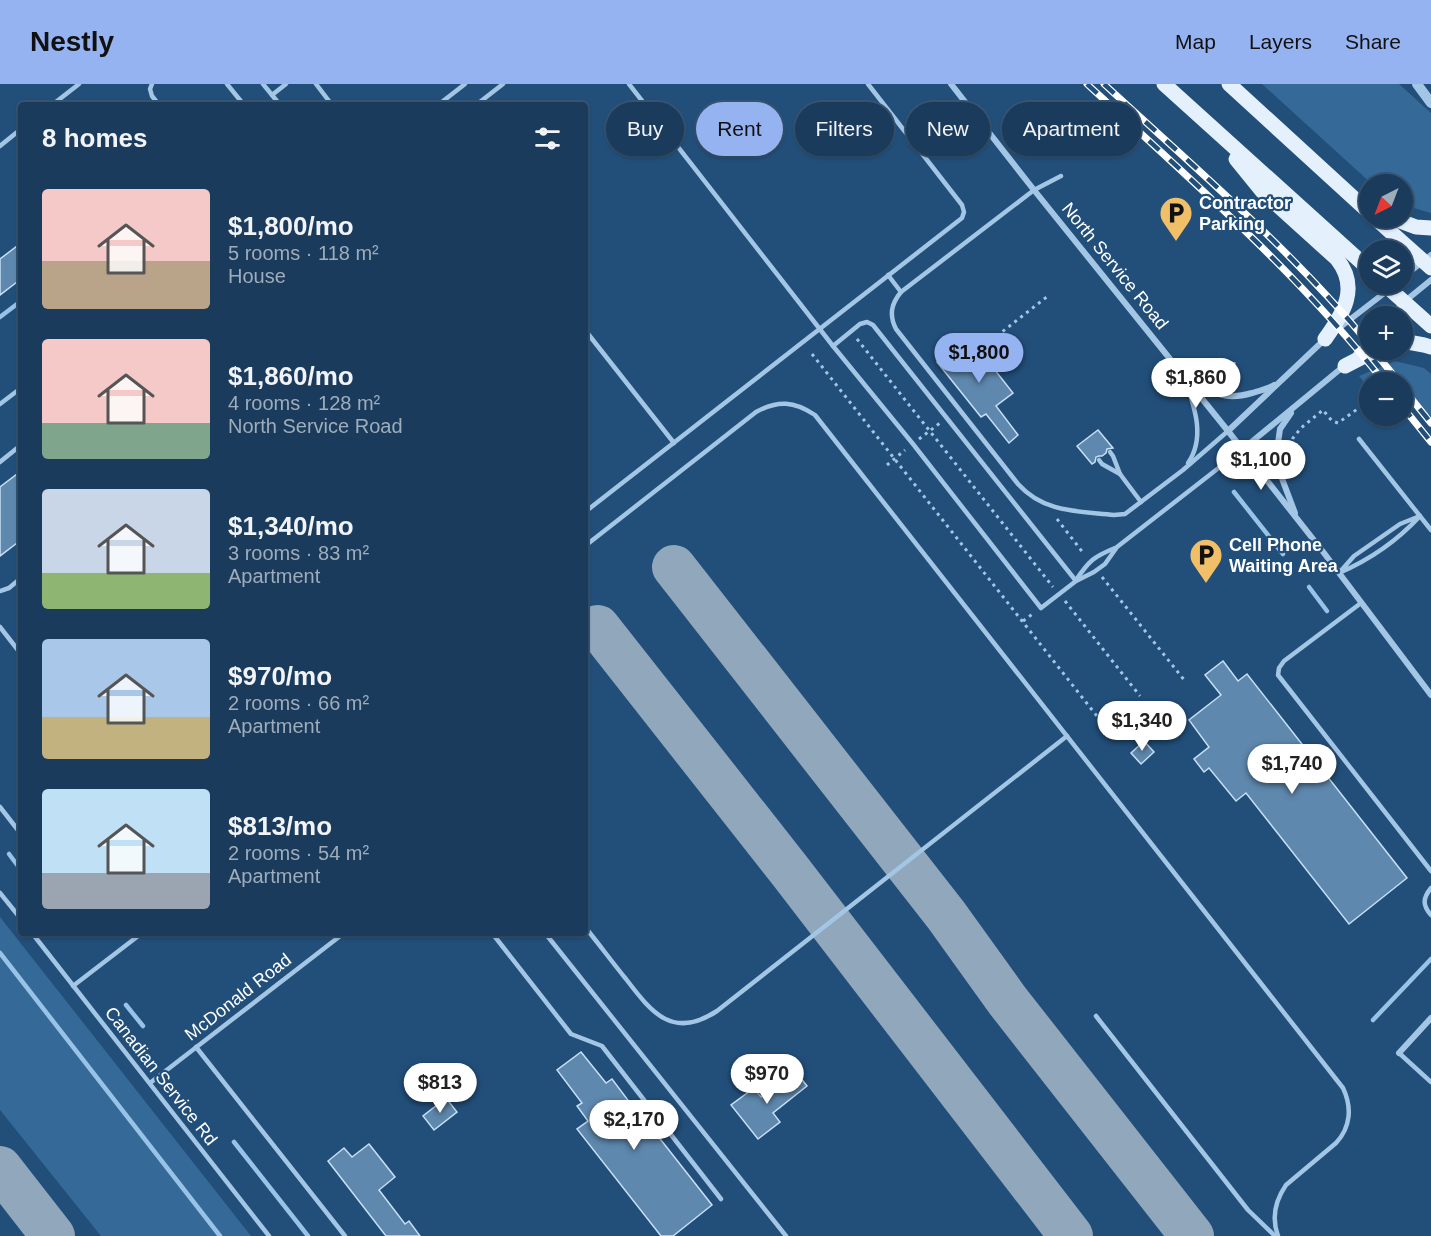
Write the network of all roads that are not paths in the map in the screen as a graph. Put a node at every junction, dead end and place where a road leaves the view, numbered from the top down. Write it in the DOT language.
graph roads {
  1 [pos="79,84"];
  2 [pos="152,84"];
  3 [pos="227,84"];
  4 [pos="263,84"];
  5 [pos="286,84"];
  6 [pos="316,84"];
  7 [pos="465,84"];
  8 [pos="503,84"];
  9 [pos="629,84"];
  10 [pos="868,84"];
  11 [pos="951,84"];
  12 [pos="1164,84"];
  13 [pos="1229,84"];
  14 [pos="1417,84"];
  15 [pos="272,95"];
  16 [pos="56,102"];
  17 [pos="157,102"];
  18 [pos="242,102"];
  19 [pos="278,102"];
  20 [pos="330,102"];
  21 [pos="442,102"];
  22 [pos="480,102"];
  23 [pos="1431,103"];
  24 [pos="1208,124"];
  25 [pos="18,131"];
  26 [pos="0,146"];
  27 [pos="1061,176"];
  28 [pos="1034,190"];
  29 [pos="1359,202"];
  30 [pos="1413,226"];
  31 [pos="1387,228"];
  32 [pos="1431,228"];
  33 [pos="1359,260"];
  34 [pos="1428,261"];
  35 [pos="1413,271"];
  36 [pos="888,275"];
  37 [pos="1431,280"];
  38 [pos="901,292"];
  39 [pos="1379,294"];
  40 [pos="1397,294"];
  41 [pos="1404,302"];
  42 [pos="1400,306"];
  43 [pos="1431,326"];
  44 [pos="820,329"];
  45 [pos="588,334"];
  46 [pos="1325,339"];
  47 [pos="1413,343"];
  48 [pos="833,346"];
  49 [pos="1431,348"];
  50 [pos="1359,351"];
  51 [pos="1359,359"];
  52 [pos="1345,366"];
  53 [pos="1182,372"];
  54 [pos="1282,380"];
  55 [pos="18,390"];
  56 [pos="0,404"];
  57 [pos="1296,404"];
  58 [pos="1228,431"];
  59 [pos="1359,439"];
  60 [pos="674,443"];
  61 [pos="18,447"];
  62 [pos="1243,449"];
  63 [pos="1110,452"];
  64 [pos="1099,460"];
  65 [pos="0,462"];
  66 [pos="1183,470"];
  67 [pos="1120,474"];
  68 [pos="1141,502"];
  69 [pos="588,511"];
  70 [pos="1420,516"];
  71 [pos="1298,519"];
  72 [pos="1431,530"];
  73 [pos="588,544"];
  74 [pos="1117,548"];
  75 [pos="1339,573"];
  76 [pos="18,580"];
  77 [pos="1076,581"];
  78 [pos="0,591"];
  79 [pos="1361,603"];
  80 [pos="0,627"];
  81 [pos="18,650"];
  82 [pos="1431,695"];
  83 [pos="1067,736"];
  84 [pos="0,807"];
  85 [pos="18,830"];
  86 [pos="1431,871"];
  87 [pos="1431,888"];
  88 [pos="0,892"];
  89 [pos="18,915"];
  90 [pos="1431,915"];
  91 [pos="588,931"];
  92 [pos="34,936"];
  93 [pos="138,936"];
  94 [pos="340,936"];
  95 [pos="494,936"];
  96 [pos="547,936"];
  97 [pos="74,986"];
  98 [pos="1096,1016"];
  99 [pos="1431,1018"];
  100 [pos="196,1047"];
  101 [pos="1400,1053"];
  102 [pos="1431,1082"];
  103 [pos="150,1083"];
  104 [pos="721,1199"];
  105 [pos="269,1236"];
  106 [pos="345,1236"];
  107 [pos="786,1236"];
  108 [pos="1276,1236"];
  1 -- 16 [label="lane"];
  2 -- 17 [label="lane"];
  3 -- 18 [label="lane"];
  4 -- 15 [label="lane"];
  5 -- 15 [label="lane"];
  6 -- 20 [label="lane"];
  7 -- 21 [label="lane"];
  8 -- 22 [label="lane"];
  9 -- 44 [label="lane"];
  10 -- 36 [label="lane"];
  11 -- 28 [label="street, North Service Road"];
  12 -- 24 [label="main road"];
  13 -- 29 [label="main road"];
  14 -- 23 [label="street"];
  15 -- 19 [label="lane"];
  24 -- 33 [label="main road"];
  24 -- 46 [label="main road"];
  25 -- 26 [label="lane"];
  27 -- 28 [label="lane"];
  28 -- 38 [label="lane"];
  28 -- 53 [label="street, North Service Road"];
  30 -- 32 [label="main road"];
  31 -- 34 [label="main road"];
  34 -- 35 [label="street"];
  36 -- 38 [label="lane"];
  36 -- 44 [label="lane"];
  37 -- 41 [label="street"];
  38 -- 68 [label="lane"];
  39 -- 46 [label="street"];
  40 -- 41 [label="main road"];
  41 -- 42 [label="street"];
  41 -- 43 [label="main road"];
  44 -- 48 [label="lane"];
  44 -- 60 [label="lane"];
  45 -- 60 [label="lane"];
  46 -- 54 [label="street"];
  47 -- 49 [label="main road"];
  48 -- 77 [label="lane"];
  48 -- 77 [label="lane"];
  50 -- 52 [label="street"];
  51 -- 52 [label="main road"];
  52 -- 57 [label="street"];
  53 -- 54 [label="street"];
  53 -- 58 [label="street, North Service Road"];
  53 -- 66 [label="lane"];
  54 -- 58 [label="street"];
  55 -- 56 [label="lane"];
  57 -- 62 [label="street"];
  57 -- 71 [label="street"];
  58 -- 62 [label="street, North Service Road"];
  58 -- 66 [label="lane"];
  59 -- 70 [label="lane"];
  60 -- 69 [label="lane"];
  61 -- 65 [label="lane"];
  62 -- 71 [label="street, North Service Road"];
  62 -- 74 [label="lane"];
  63 -- 67 [label="lane"];
  64 -- 67 [label="lane"];
  66 -- 68 [label="lane"];
  67 -- 68 [label="lane"];
  70 -- 72 [label="lane"];
  70 -- 75 [label="lane"];
  70 -- 75 [label="lane"];
  71 -- 75 [label="street, North Service Road"];
  73 -- 83 [label="lane"];
  74 -- 77 [label="lane"];
  74 -- 77 [label="lane"];
  75 -- 79 [label="street, North Service Road"];
  76 -- 78 [label="lane"];
  79 -- 82 [label="street, North Service Road"];
  79 -- 86 [label="lane"];
  80 -- 81 [label="lane"];
  83 -- 91 [label="lane"];
  83 -- 108 [label="lane"];
  84 -- 85 [label="lane"];
  87 -- 90 [label="lane"];
  88 -- 89 [label="lane"];
  92 -- 97 [label="lane, Canadian Service Rd"];
  93 -- 97 [label="lane"];
  94 -- 100 [label="lane, McDonald Road"];
  95 -- 104 [label="lane"];
  96 -- 107 [label="lane"];
  97 -- 103 [label="lane, Canadian Service Rd"];
  98 -- 108 [label="lane"];
  99 -- 101 [label="street"];
  100 -- 103 [label="lane, McDonald Road"];
  100 -- 106 [label="lane"];
  101 -- 102 [label="lane"];
  103 -- 105 [label="lane, Canadian Service Rd"];
}
